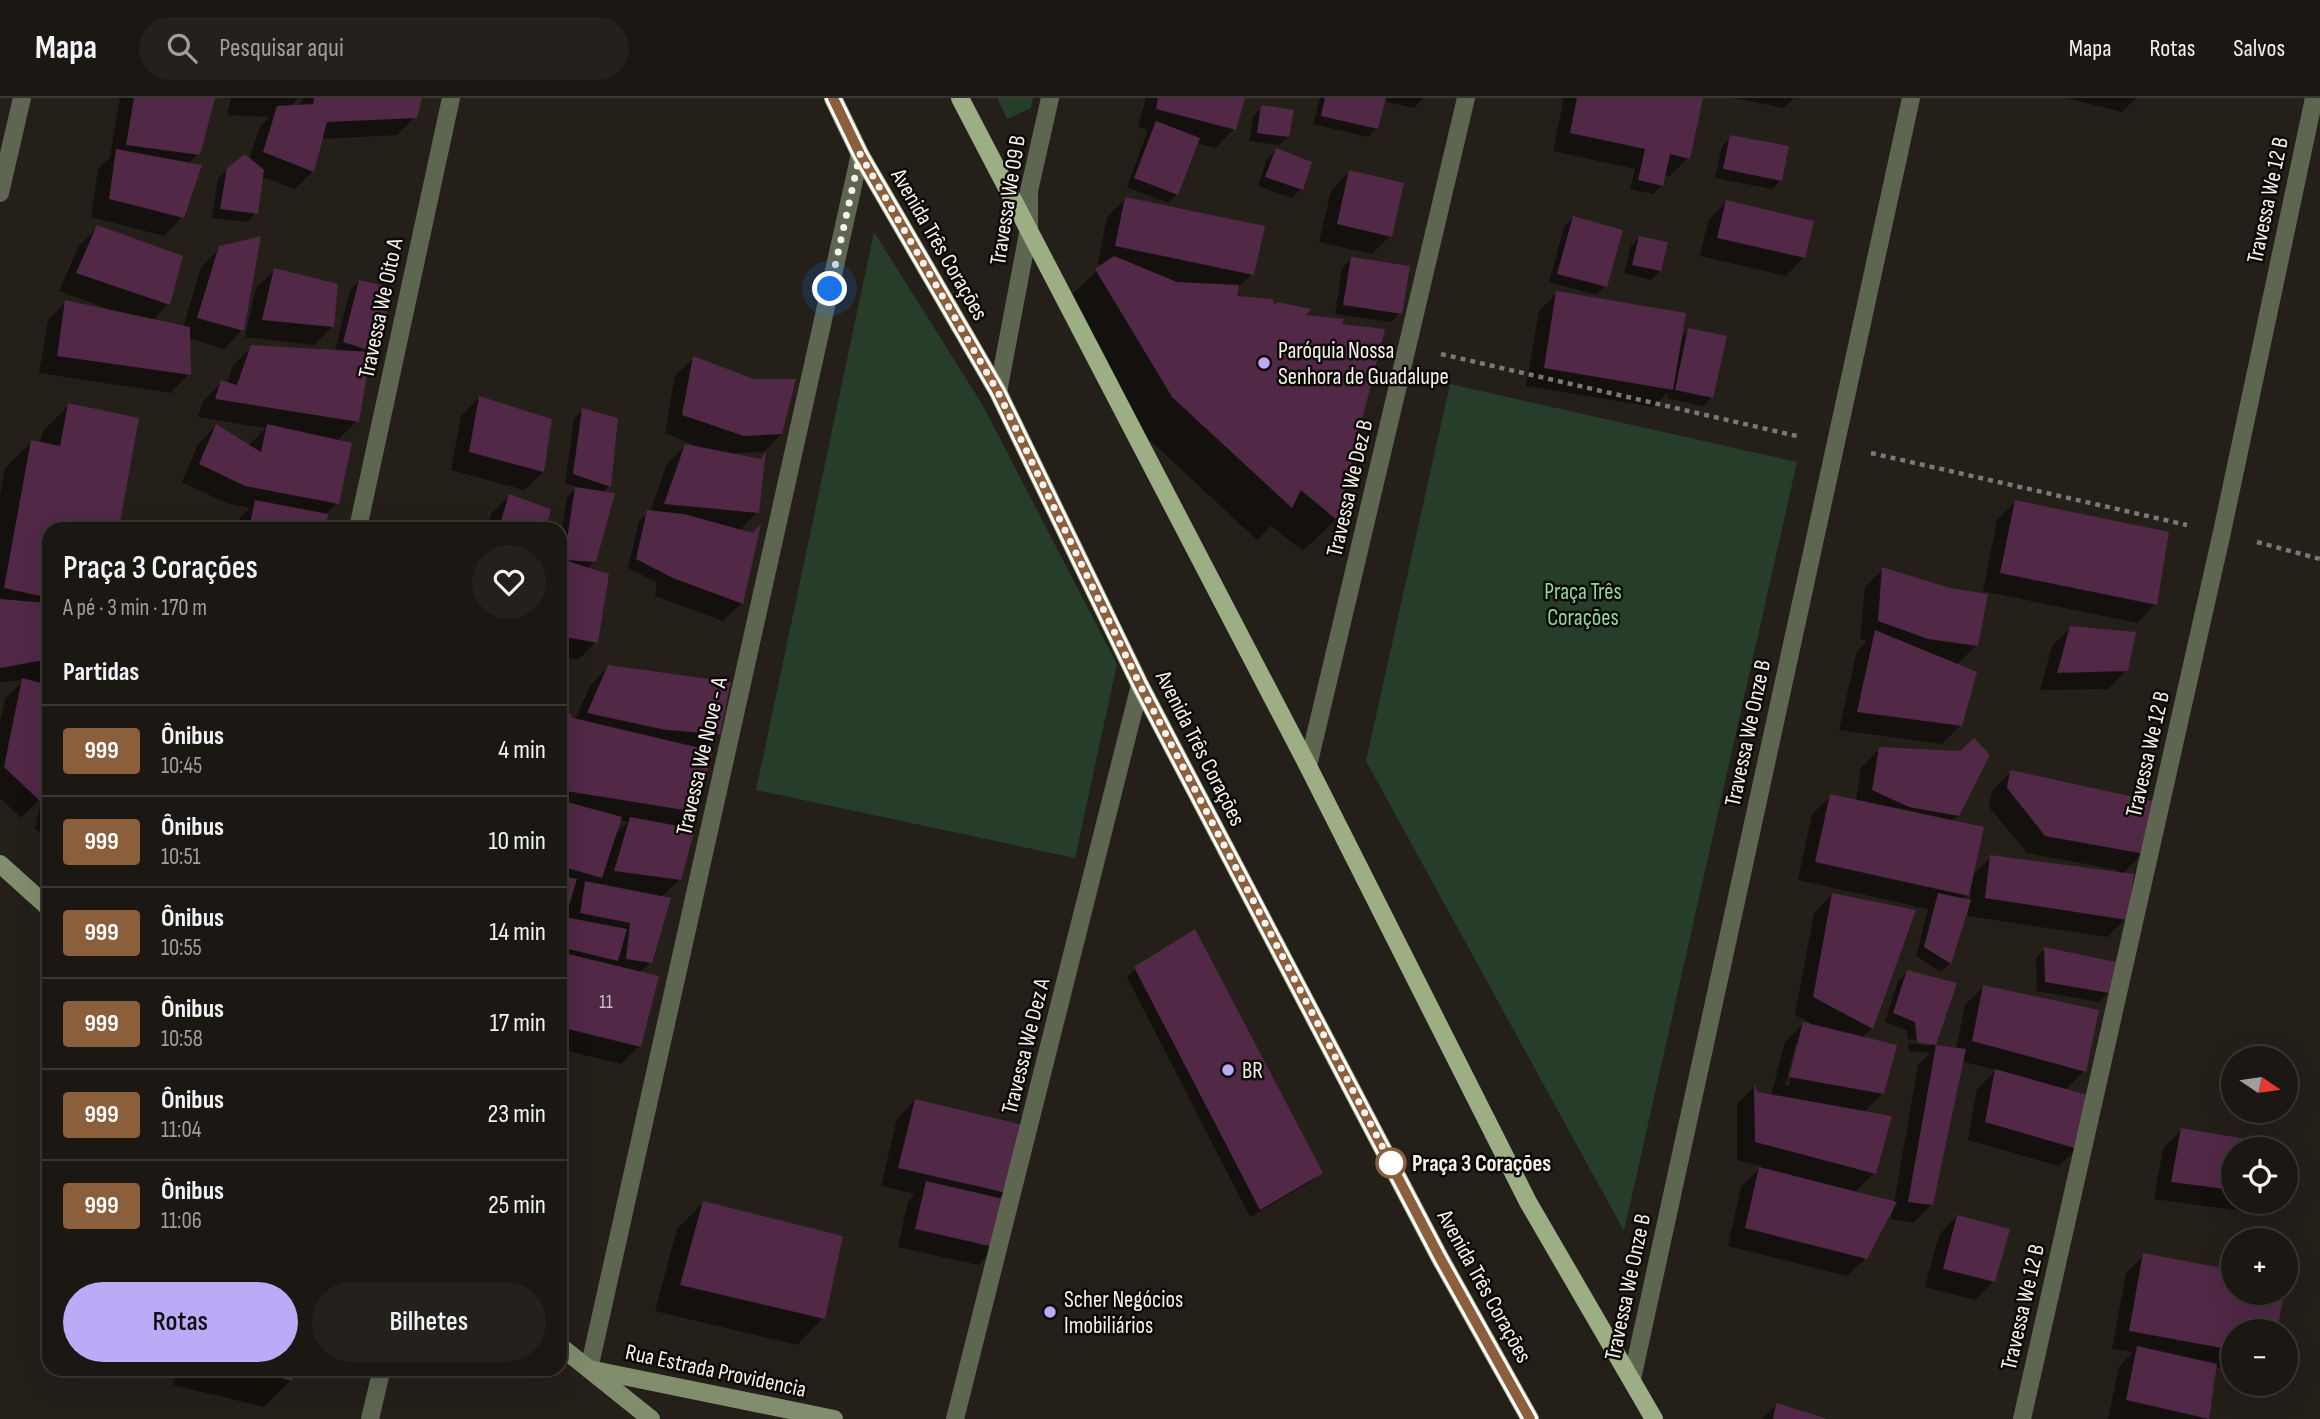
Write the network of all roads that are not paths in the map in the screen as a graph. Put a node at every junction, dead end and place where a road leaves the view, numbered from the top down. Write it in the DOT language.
graph roads {
  1 [pos="22,98"];
  2 [pos="451,98"];
  3 [pos="833,98"];
  4 [pos="960,98"];
  5 [pos="1050,98"];
  6 [pos="1466,98"];
  7 [pos="1911,98"];
  8 [pos="2314,98"];
  9 [pos="860,154"];
  10 [pos="0,193"];
  11 [pos="1029,228"];
  12 [pos="998,392"];
  13 [pos="359,522"];
  14 [pos="1140,685"];
  15 [pos="1308,766"];
  16 [pos="0,864"];
  17 [pos="42,902"];
  18 [pos="567,1352"];
  19 [pos="589,1369"];
  20 [pos="380,1376"];
  21 [pos="1632,1379"];
  22 [pos="370,1419"];
  23 [pos="650,1419"];
  24 [pos="834,1419"];
  25 [pos="955,1419"];
  26 [pos="1530,1419"];
  27 [pos="1654,1419"];
  28 [pos="2022,1419"];
  1 -- 10 [label="street"];
  2 -- 13 [label="street, Travessa We Oito A"];
  3 -- 9 [label="main road, Avenida Três Corações"];
  4 -- 11 [label="main road"];
  5 -- 11 [label="street, Travessa We 09 B"];
  6 -- 15 [label="street, Travessa We Dez B"];
  7 -- 21 [label="street, Travessa We Onze B"];
  8 -- 28 [label="street, Travessa We 12 B"];
  9 -- 12 [label="main road, Avenida Três Corações"];
  9 -- 19 [label="street, Travessa We Nove - A"];
  11 -- 12 [label="street, Travessa We 09 B"];
  11 -- 15 [label="main road"];
  12 -- 14 [label="main road, Avenida Três Corações"];
  14 -- 25 [label="street, Travessa We Dez A"];
  14 -- 26 [label="main road, Avenida Três Corações"];
  15 -- 21 [label="main road"];
  16 -- 17 [label="main road"];
  18 -- 19 [label="main road, Rua Estrada Providencia"];
  19 -- 23 [label="main road, Rua Estrada Providencia"];
  19 -- 24 [label="main road, Rua Estrada Providencia"];
  20 -- 22 [label="street"];
  21 -- 27 [label="main road"];
}
